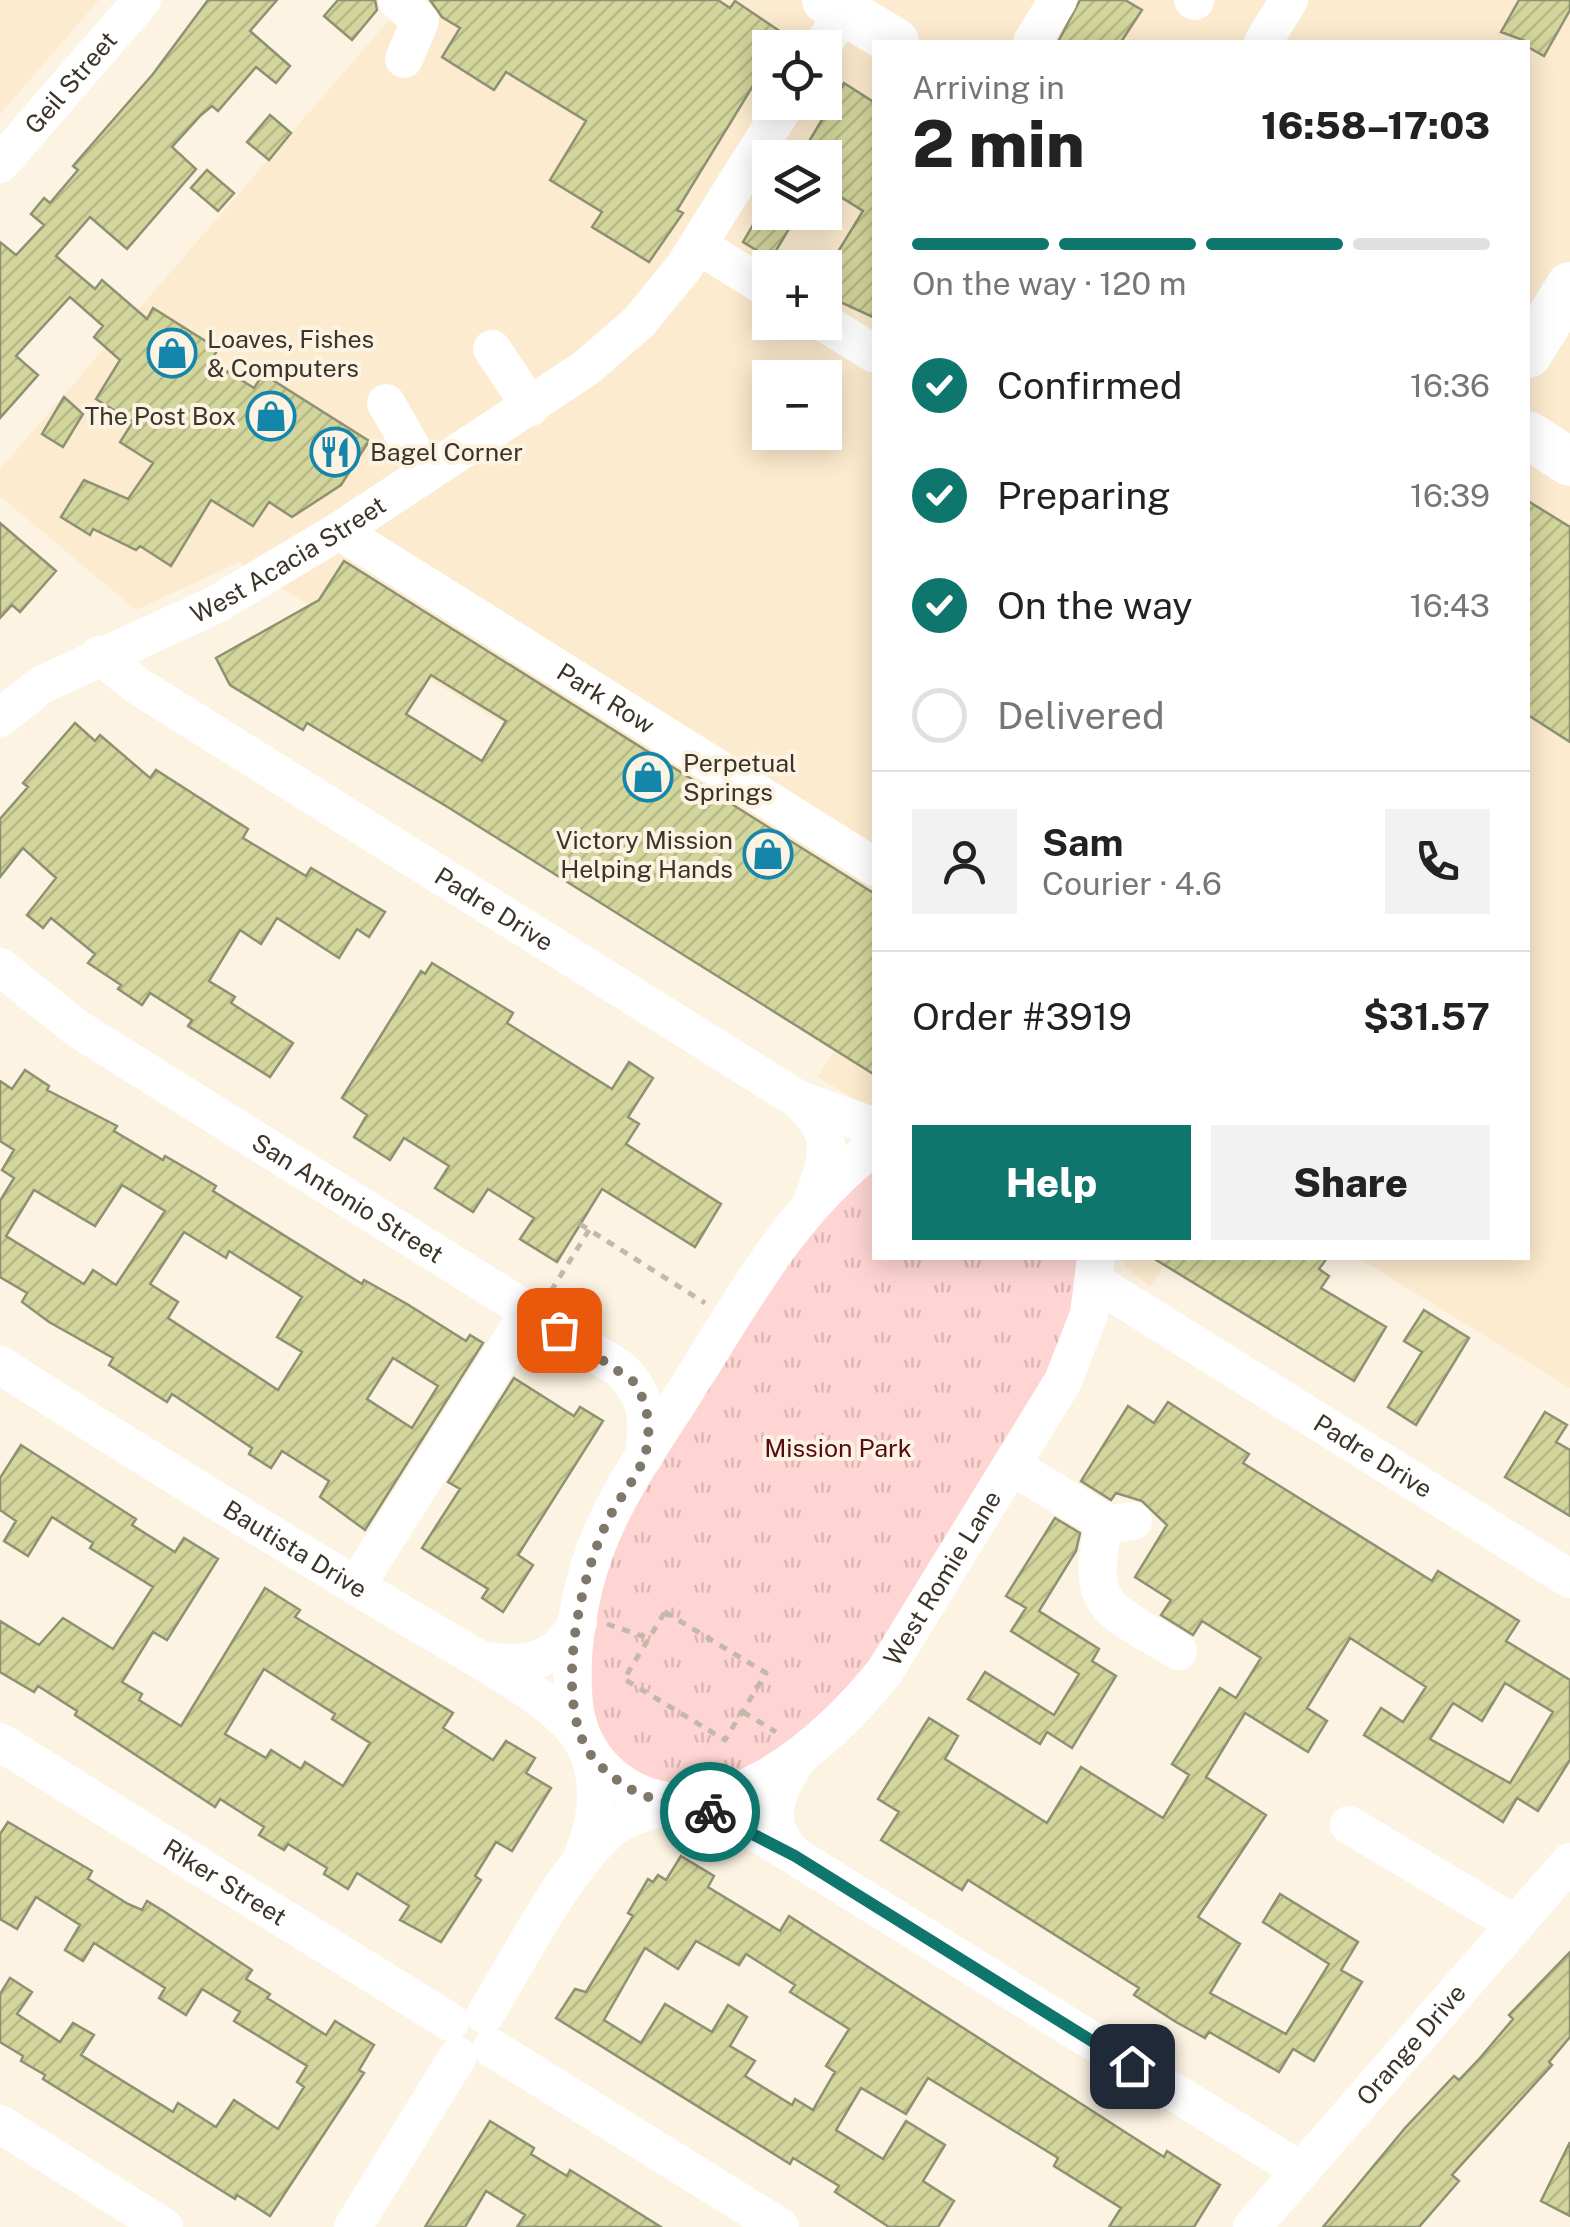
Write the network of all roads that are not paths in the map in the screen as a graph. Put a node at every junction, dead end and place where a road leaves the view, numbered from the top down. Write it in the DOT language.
graph roads {
  1 [pos="142,0"];
  2 [pos="397,0"];
  3 [pos="1058,0"];
  4 [pos="836,15"];
  5 [pos="891,40"];
  6 [pos="1033,40"];
  7 [pos="404,60"];
  8 [pos="776,120"];
  9 [pos="7,141"];
  10 [pos="698,245"];
  11 [pos="752,279"];
  12 [pos="1570,286"];
  13 [pos="842,334"];
  14 [pos="492,349"];
  15 [pos="1530,351"];
  16 [pos="872,352"];
  17 [pos="386,404"];
  18 [pos="531,407"];
  19 [pos="1530,437"];
  20 [pos="1570,462"];
  21 [pos="426,474"];
  22 [pos="339,531"];
  23 [pos="99,655"];
  24 [pos="0,718"];
  25 [pos="872,865"];
  26 [pos="0,966"];
  27 [pos="796,1098"];
  28 [pos="872,1126"];
  29 [pos="872,1149"];
  30 [pos="814,1200"];
  31 [pos="1096,1270"];
  32 [pos="538,1304"];
  33 [pos="1176,1333"];
  34 [pos="1078,1347"];
  35 [pos="708,1356"];
  36 [pos="0,1365"];
  37 [pos="618,1368"];
  38 [pos="644,1457"];
  39 [pos="1013,1467"];
  40 [pos="1570,1580"];
  41 [pos="356,1586"];
  42 [pos="588,1622"];
  43 [pos="1178,1651"];
  44 [pos="475,1658"];
  45 [pos="0,1742"];
  46 [pos="582,1742"];
  47 [pos="798,1756"];
  48 [pos="683,1806"];
  49 [pos="1348,1825"];
  50 [pos="795,1856"];
  51 [pos="1570,1862"];
  52 [pos="574,1873"];
  53 [pos="1515,1924"];
  54 [pos="471,2035"];
  55 [pos="0,2124"];
  56 [pos="1300,2171"];
  57 [pos="164,2227"];
  58 [pos="353,2227"];
  59 [pos="780,2227"];
  60 [pos="1252,2227"];
  1 -- 9 [label="street, Geil Street"];
  2 -- 7 [label="street"];
  3 -- 6 [label="street"];
  4 -- 5 [label="main road"];
  8 -- 10 [label="street, West Acacia Street"];
  10 -- 11 [label="street"];
  10 -- 18 [label="street, West Acacia Street"];
  12 -- 15 [label="main road"];
  13 -- 16 [label="street"];
  14 -- 18 [label="street"];
  17 -- 21 [label="street"];
  18 -- 21 [label="street, West Acacia Street"];
  19 -- 20 [label="main road"];
  21 -- 22 [label="street, West Acacia Street"];
  22 -- 23 [label="street, West Acacia Street"];
  22 -- 25 [label="street, Park Row"];
  23 -- 24 [label="street, West Acacia Street"];
  23 -- 27 [label="street, Padre Drive"];
  26 -- 32 [label="street, San Antonio Street"];
  27 -- 28 [label="street"];
  27 -- 30 [label="street, Padre Drive"];
  29 -- 30 [label="street, West Romie Lane"];
  30 -- 35 [label="street, West Romie Lane"];
  31 -- 33 [label="street, Padre Drive"];
  31 -- 34 [label="street, West Romie Lane"];
  32 -- 37 [label="street, San Antonio Street"];
  32 -- 41 [label="street"];
  33 -- 34 [label="street"];
  33 -- 40 [label="street, Padre Drive"];
  34 -- 39 [label="street, West Romie Lane"];
  35 -- 37 [label="street"];
  35 -- 38 [label="street, West Romie Lane"];
  36 -- 41 [label="street, Bautista Drive"];
  37 -- 38 [label="street, San Antonio Street"];
  38 -- 42 [label="street, West Romie Lane"];
  39 -- 43 [label="street"];
  39 -- 47 [label="street, West Romie Lane"];
  41 -- 44 [label="street, Bautista Drive"];
  42 -- 44 [label="street"];
  42 -- 46 [label="street, West Romie Lane"];
  44 -- 46 [label="street, Bautista Drive"];
  45 -- 54 [label="street, Riker Street"];
  46 -- 48 [label="street"];
  46 -- 52 [label="street, West Romie Lane"];
  47 -- 48 [label="street, West Romie Lane"];
  47 -- 50 [label="street"];
  48 -- 50 [label="street"];
  48 -- 52 [label="street, West Romie Lane"];
  49 -- 53 [label="street"];
  50 -- 56 [label="street"];
  51 -- 53 [label="street, Orange Drive"];
  52 -- 54 [label="street, West Romie Lane"];
  53 -- 56 [label="street, Orange Drive"];
  54 -- 58 [label="street, West Romie Lane"];
  54 -- 59 [label="street, Riker Street"];
  55 -- 57 [label="street"];
  56 -- 60 [label="street, Orange Drive"];
}
